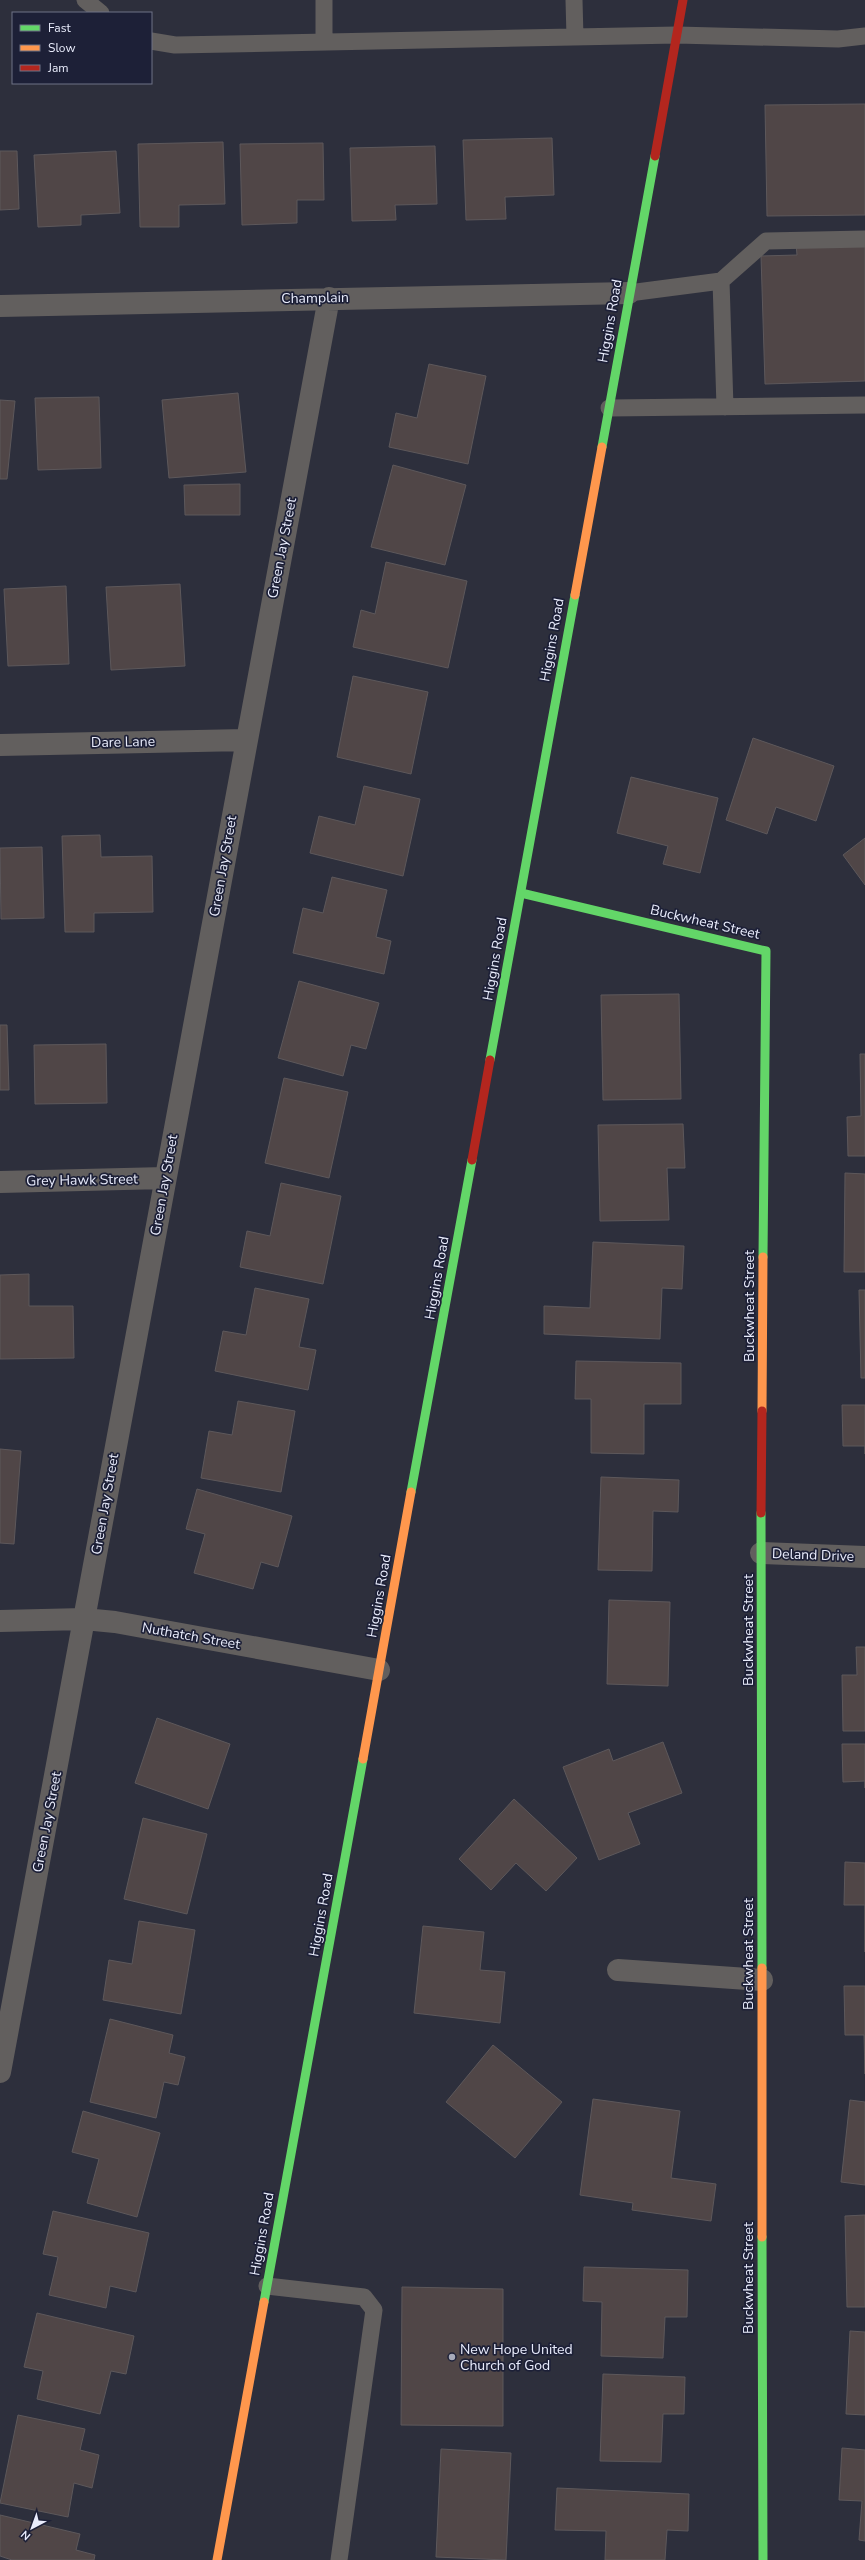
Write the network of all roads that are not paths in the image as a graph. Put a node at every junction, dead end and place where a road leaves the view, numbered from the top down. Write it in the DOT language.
graph roads {
  1 [pos="85,0"];
  2 [pos="324,0"];
  3 [pos="574,0"];
  4 [pos="683,0"];
  5 [pos="100,12"];
  6 [pos="677,35"];
  7 [pos="865,36"];
  8 [pos="575,37"];
  9 [pos="152,41"];
  10 [pos="324,41"];
  11 [pos="865,239"];
  12 [pos="721,281"];
  13 [pos="629,293"];
  14 [pos="329,298"];
  15 [pos="0,306"];
  16 [pos="865,405"];
  17 [pos="725,406"];
  18 [pos="609,408"];
  19 [pos="246,740"];
  20 [pos="0,745"];
  21 [pos="521,893"];
  22 [pos="165,1178"];
  23 [pos="0,1182"];
  24 [pos="762,1553"];
  25 [pos="865,1557"];
  26 [pos="84,1619"];
  27 [pos="0,1621"];
  28 [pos="379,1670"];
  29 [pos="618,1970"];
  30 [pos="762,1980"];
  31 [pos="1,2063"];
  32 [pos="267,2286"];
  33 [pos="217,2560"];
  34 [pos="339,2560"];
  35 [pos="763,2560"];
  1 -- 5 [label="lane"];
  2 -- 10 [label="lane"];
  3 -- 8 [label="lane"];
  4 -- 6 [label="street, Higgins Road"];
  6 -- 7 [label="lane"];
  6 -- 8 [label="lane"];
  6 -- 13 [label="street, Higgins Road"];
  8 -- 10 [label="lane"];
  9 -- 10 [label="lane"];
  11 -- 12 [label="lane"];
  12 -- 13 [label="lane"];
  12 -- 17 [label="lane"];
  13 -- 14 [label="street, Champlain"];
  13 -- 18 [label="street, Higgins Road"];
  14 -- 15 [label="street, Champlain"];
  14 -- 19 [label="street, Green Jay Street"];
  16 -- 17 [label="lane"];
  17 -- 18 [label="lane"];
  18 -- 21 [label="street, Higgins Road"];
  19 -- 20 [label="street, Dare Lane"];
  19 -- 22 [label="street, Green Jay Street"];
  21 -- 24 [label="street, Buckwheat Street"];
  21 -- 28 [label="street, Higgins Road"];
  22 -- 23 [label="street, Grey Hawk Street"];
  22 -- 26 [label="street, Green Jay Street"];
  24 -- 25 [label="street, Deland Drive"];
  24 -- 30 [label="street, Buckwheat Street"];
  26 -- 27 [label="street, Nuthatch Street"];
  26 -- 28 [label="street, Nuthatch Street"];
  26 -- 31 [label="street, Green Jay Street"];
  28 -- 32 [label="street, Higgins Road"];
  29 -- 30 [label="street"];
  30 -- 35 [label="street, Buckwheat Street"];
  32 -- 33 [label="street, Higgins Road"];
  32 -- 34 [label="lane"];
}
